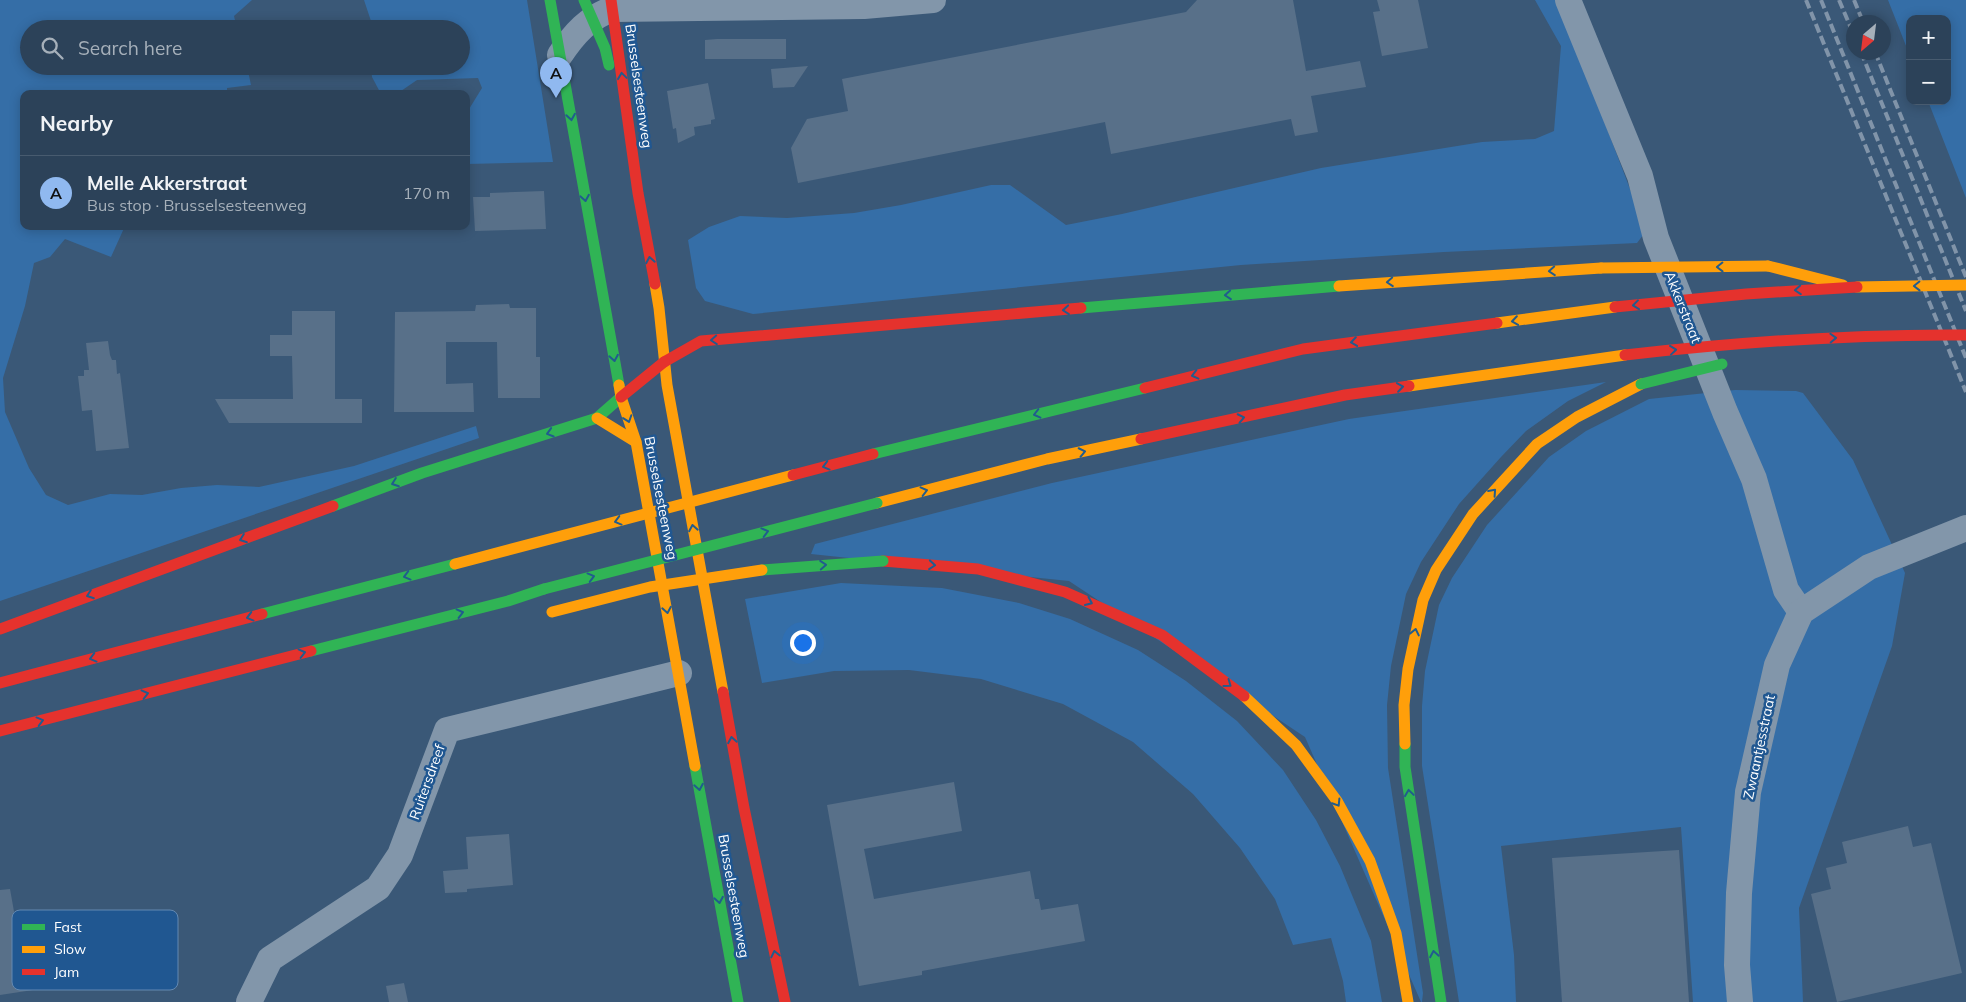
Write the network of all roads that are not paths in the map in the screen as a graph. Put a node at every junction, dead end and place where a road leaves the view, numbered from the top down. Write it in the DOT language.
graph roads {
  1 [pos="550,0"];
  2 [pos="933,0"];
  3 [pos="1568,0"];
  4 [pos="601,6"];
  5 [pos="560,55"];
  6 [pos="638,193"];
  7 [pos="1966,285"];
  8 [pos="1846,286"];
  9 [pos="1966,335"];
  10 [pos="1767,340"];
  11 [pos="664,362"];
  12 [pos="621,397"];
  13 [pos="597,418"];
  14 [pos="636,442"];
  15 [pos="651,450"];
  16 [pos="673,497"];
  17 [pos="677,517"];
  18 [pos="1966,528"];
  19 [pos="682,546"];
  20 [pos="692,594"];
  21 [pos="508,600"];
  22 [pos="525,605"];
  23 [pos="547,611"];
  24 [pos="1801,612"];
  25 [pos="0,629"];
  26 [pos="679,673"];
  27 [pos="0,682"];
  28 [pos="0,731"];
  29 [pos="723,758"];
  30 [pos="740,788"];
  31 [pos="249,1002"];
  32 [pos="738,1002"];
  33 [pos="785,1002"];
  34 [pos="1408,1002"];
  35 [pos="1441,1002"];
  36 [pos="1740,1002"];
  1 -- 5 [label="main road, Brusselsesteenweg"];
  2 -- 4 [label="street"];
  3 -- 24 [label="street, Akkerstraat"];
  4 -- 5 [label="street"];
  6 -- 4 [label="main road, Brusselsesteenweg, one-way"];
  4 -- 6 [label="main road"];
  5 -- 12 [label="main road, Brusselsesteenweg, one-way"];
  11 -- 6 [label="main road, Brusselsesteenweg, one-way"];
  7 -- 8 [label="main road, one-way, bridge"];
  8 -- 11 [label="main road, one-way, bridge"];
  8 -- 27 [label="main road, one-way, bridge"];
  10 -- 9 [label="main road, one-way, bridge"];
  21 -- 10 [label="main road, one-way, bridge"];
  35 -- 10 [label="main road, one-way, bridge"];
  11 -- 12 [label="main road"];
  30 -- 11 [label="main road, Brusselsesteenweg, one-way"];
  12 -- 13 [label="main road"];
  12 -- 14 [label="main road, Brusselsesteenweg, one-way"];
  13 -- 14 [label="main road"];
  13 -- 25 [label="main road, one-way"];
  14 -- 15 [label="main road"];
  14 -- 26 [label="main road, Brusselsesteenweg, one-way"];
  16 -- 17 [label="main road"];
  18 -- 24 [label="street"];
  19 -- 20 [label="main road"];
  21 -- 22 [label="main road"];
  28 -- 21 [label="main road, one-way"];
  23 -- 34 [label="main road, one-way, bridge"];
  24 -- 36 [label="street, Zwaantjesstraat"];
  26 -- 31 [label="street, Ruitersdreef"];
  26 -- 32 [label="main road, Brusselsesteenweg, one-way"];
  29 -- 30 [label="main road"];
  33 -- 30 [label="main road, Brusselsesteenweg, one-way"];
}
